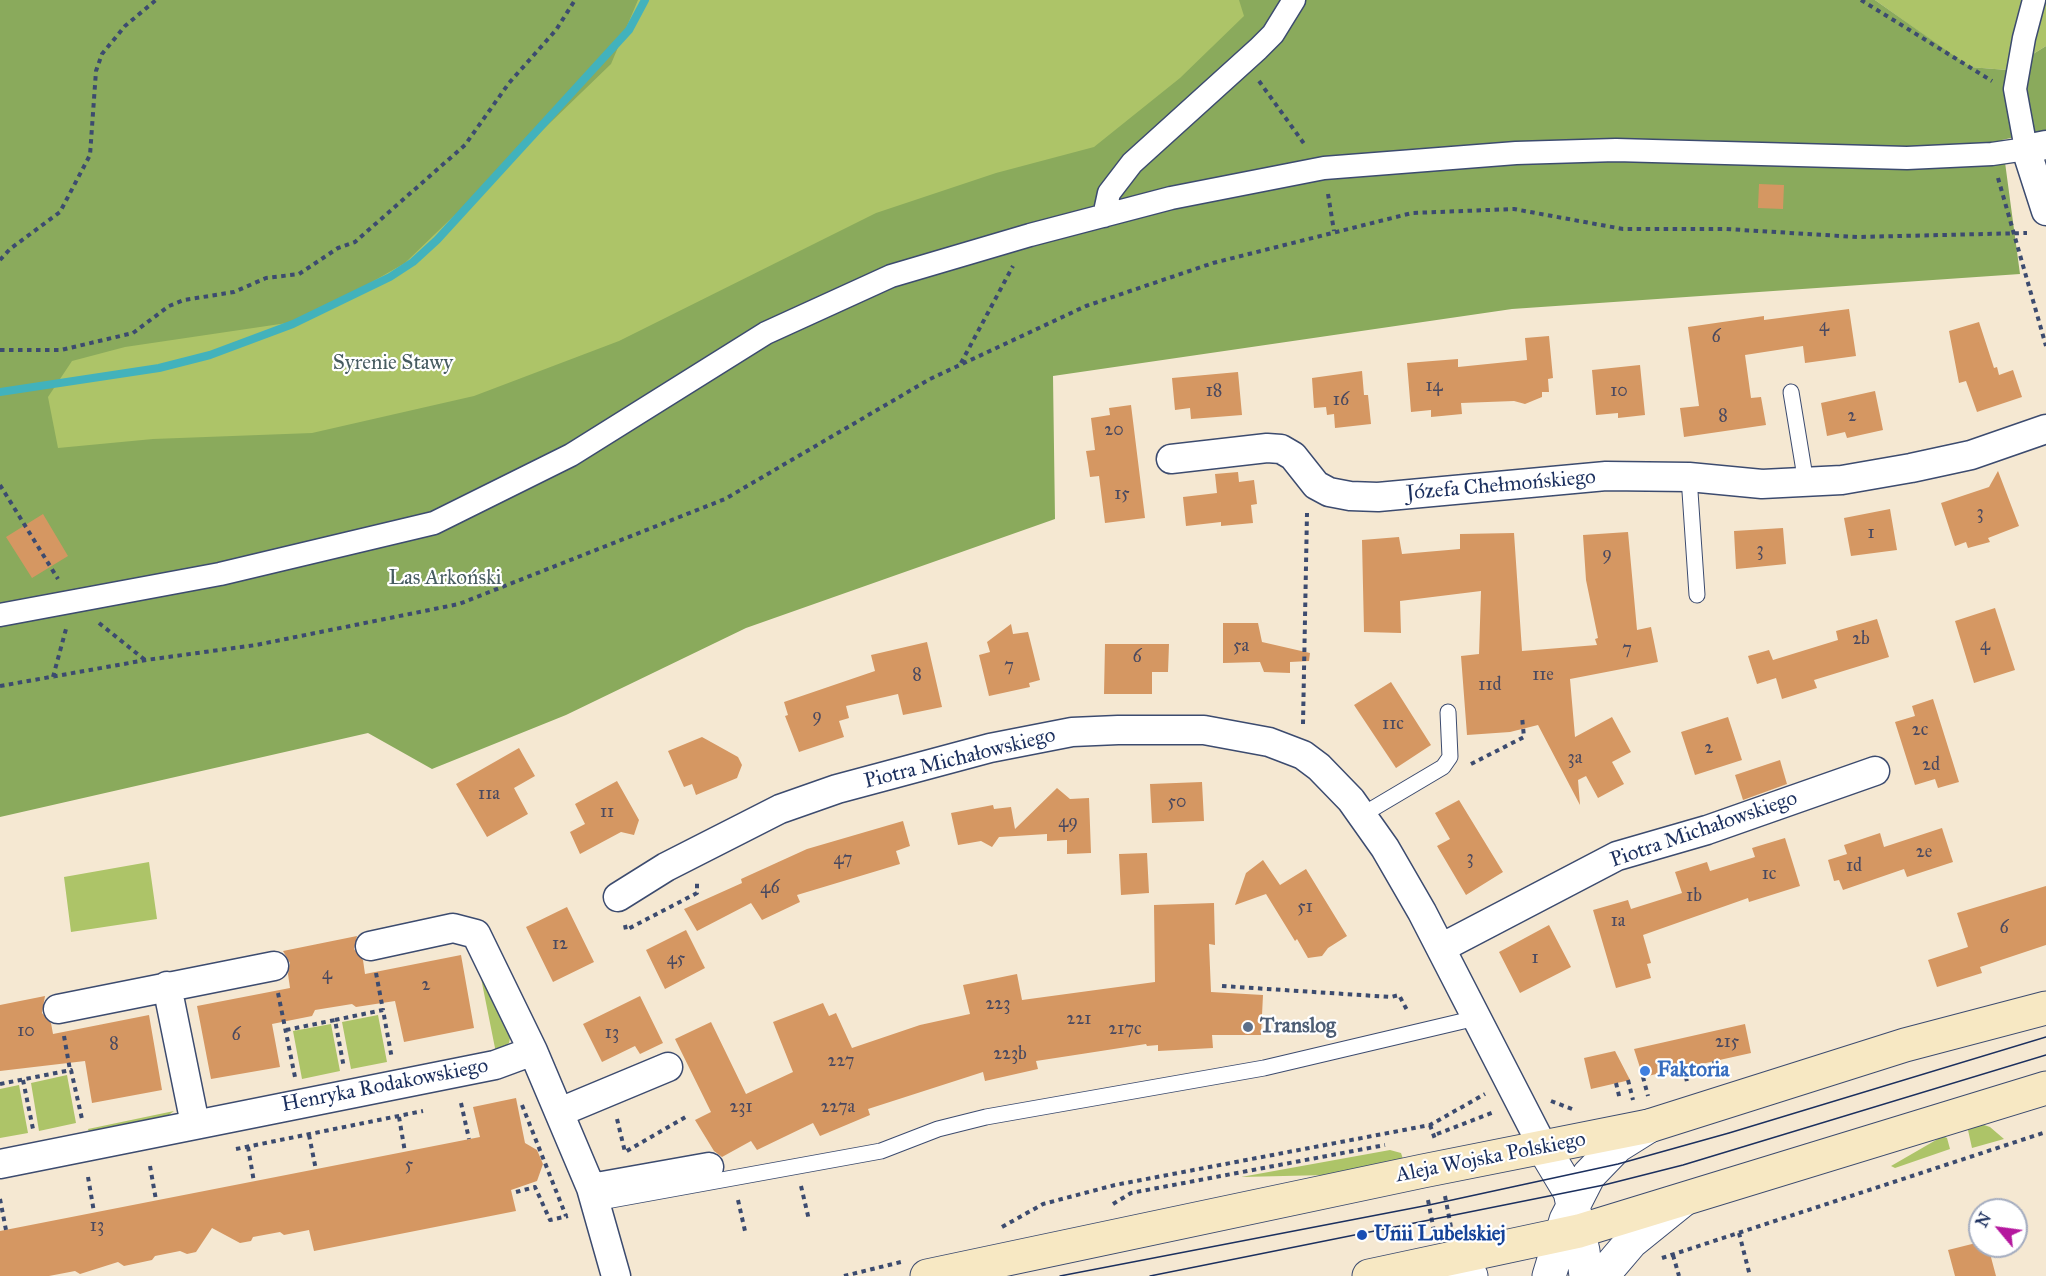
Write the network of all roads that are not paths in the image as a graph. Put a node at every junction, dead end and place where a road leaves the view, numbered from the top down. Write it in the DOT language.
graph roads {
  1 [pos="1294,0"];
  2 [pos="2034,0"];
  3 [pos="2036,147"];
  4 [pos="1104,216"];
  5 [pos="2040,222"];
  6 [pos="1791,392"];
  7 [pos="2046,429"];
  8 [pos="1171,459"];
  9 [pos="1689,477"];
  10 [pos="1806,483"];
  11 [pos="1697,595"];
  12 [pos="0,615"];
  13 [pos="1448,712"];
  14 [pos="1875,771"];
  15 [pos="1362,815"];
  16 [pos="618,897"];
  17 [pos="1441,948"];
  18 [pos="373,958"];
  19 [pos="274,966"];
  20 [pos="167,986"];
  21 [pos="2046,1008"];
  22 [pos="58,1009"];
  23 [pos="1476,1018"];
  24 [pos="533,1050"];
  25 [pos="669,1067"];
  26 [pos="2046,1088"];
  27 [pos="1644,1108"];
  28 [pos="560,1112"];
  29 [pos="195,1124"];
  30 [pos="1543,1147"];
  31 [pos="0,1164"];
  32 [pos="721,1173"];
  33 [pos="594,1200"];
  34 [pos="1683,1200"];
  35 [pos="1565,1227"];
  36 [pos="1414,1268"];
  37 [pos="616,1276"];
  38 [pos="927,1276"];
  39 [pos="1369,1276"];
  40 [pos="1472,1276"];
  41 [pos="1548,1276"];
  42 [pos="1586,1276"];
  43 [pos="1602,1276"];
  1 -- 4 [label="street"];
  2 -- 3 [label="street"];
  3 -- 4 [label="street"];
  3 -- 5 [label="street"];
  4 -- 12 [label="street"];
  6 -- 10 [label="lane"];
  7 -- 10 [label="street, Józefa Chełmońskiego"];
  8 -- 9 [label="street, Józefa Chełmońskiego"];
  9 -- 10 [label="street, Józefa Chełmońskiego"];
  9 -- 11 [label="lane"];
  13 -- 15 [label="lane"];
  14 -- 17 [label="street, Piotra Michałowskiego"];
  15 -- 16 [label="street, Piotra Michałowskiego"];
  15 -- 17 [label="street, Piotra Michałowskiego"];
  17 -- 23 [label="street, Piotra Michałowskiego"];
  18 -- 24 [label="street"];
  19 -- 20 [label="street"];
  20 -- 22 [label="street"];
  20 -- 29 [label="street"];
  21 -- 27 [label="main road, Aleja Wojska Polskiego"];
  23 -- 30 [label="street, Piotra Michałowskiego"];
  23 -- 32 [label="lane"];
  24 -- 28 [label="street"];
  24 -- 29 [label="street, Henryka Rodakowskiego"];
  25 -- 28 [label="street"];
  26 -- 34 [label="main road"];
  27 -- 30 [label="main road, Aleja Wojska Polskiego"];
  27 -- 35 [label="street, Aleja Wojska Polskiego"];
  28 -- 33 [label="street"];
  29 -- 31 [label="street, Henryka Rodakowskiego"];
  30 -- 35 [label="street, Aleja Wojska Polskiego"];
  30 -- 35 [label="street, Aleja Wojska Polskiego"];
  30 -- 38 [label="main road, Aleja Wojska Polskiego"];
  32 -- 33 [label="street"];
  33 -- 37 [label="street"];
  34 -- 35 [label="main road"];
  34 -- 43 [label="street"];
  35 -- 36 [label="main road"];
  35 -- 41 [label="street"];
  35 -- 42 [label="street"];
  36 -- 39 [label="main road"];
  36 -- 40 [label="street"];
}
